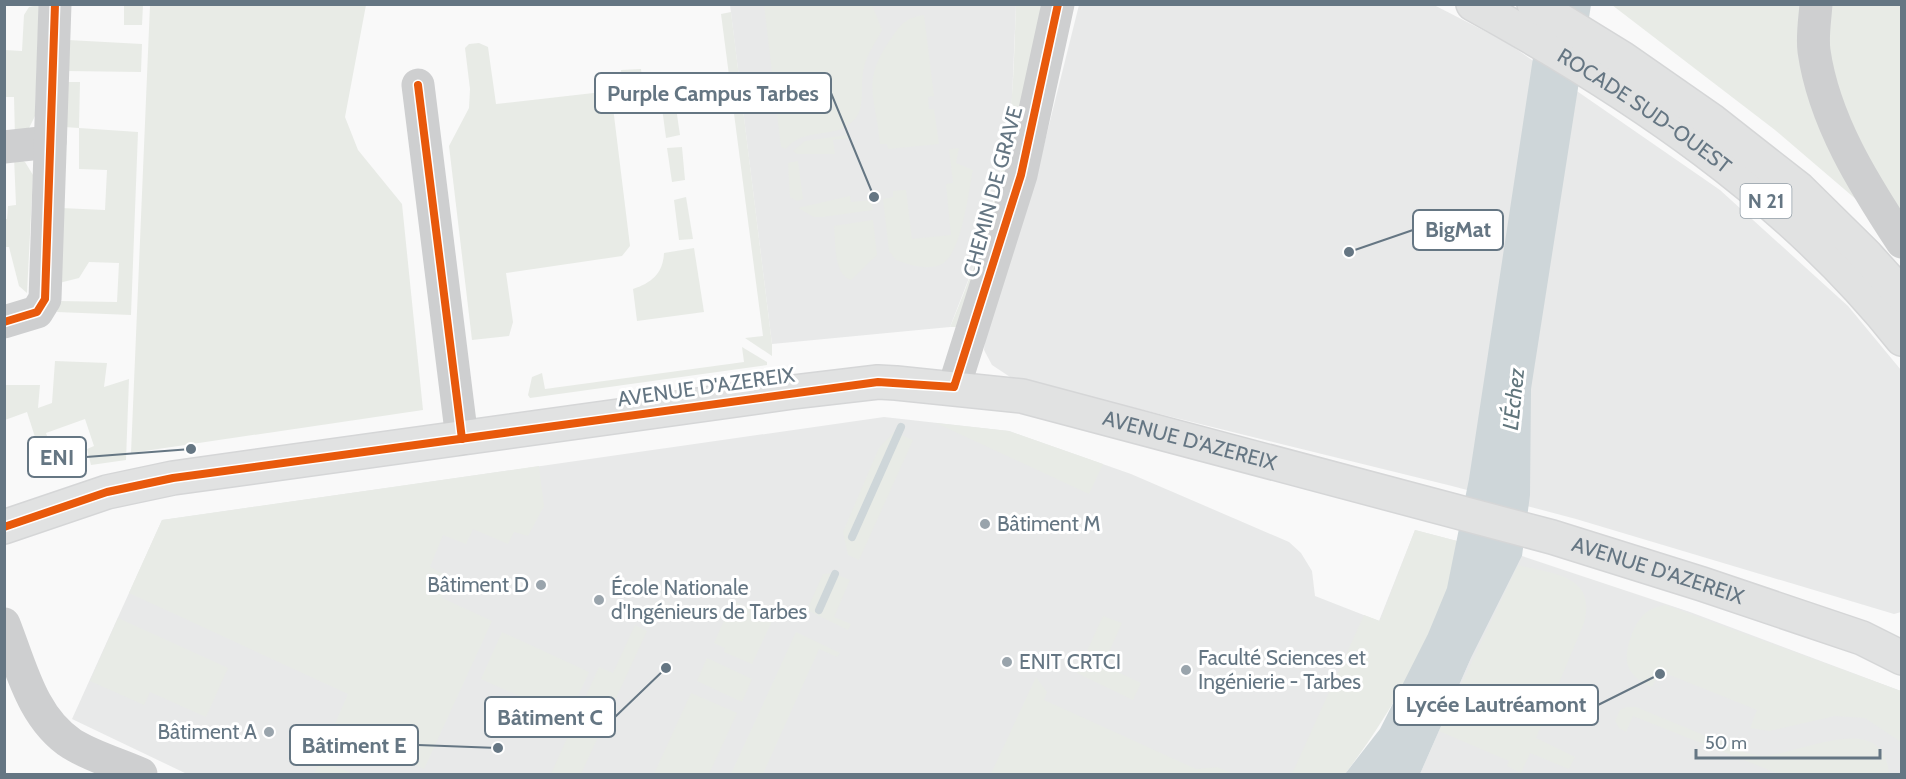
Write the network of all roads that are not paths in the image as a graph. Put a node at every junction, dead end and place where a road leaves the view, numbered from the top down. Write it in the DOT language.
graph roads {
  1 [pos="55,4"];
  2 [pos="1058,4"];
  3 [pos="1473,4"];
  4 [pos="1534,4"];
  5 [pos="1816,4"];
  6 [pos="1616,72"];
  7 [pos="418,85"];
  8 [pos="50,142"];
  9 [pos="4,147"];
  10 [pos="1902,242"];
  11 [pos="1902,295"];
  12 [pos="4,322"];
  13 [pos="1902,339"];
  14 [pos="954,387"];
  15 [pos="462,439"];
  16 [pos="4,527"];
  17 [pos="4,624"];
  18 [pos="1902,628"];
  19 [pos="1862,638"];
  20 [pos="1902,658"];
  21 [pos="141,774"];
  1 -- 8 [label="street"];
  2 -- 14 [label="street, CHEMIN DE GRAVE"];
  3 -- 6 [label="main road, ROCADE SUD-OUEST / N 21"];
  4 -- 6 [label="main road, ROCADE SUD-OUEST / N 21"];
  5 -- 10 [label="street"];
  6 -- 11 [label="main road, ROCADE SUD-OUEST / N 21"];
  6 -- 13 [label="main road, ROCADE SUD-OUEST / N 21"];
  7 -- 15 [label="street"];
  8 -- 9 [label="street"];
  8 -- 12 [label="street"];
  14 -- 15 [label="main road, AVENUE D'AZEREIX"];
  14 -- 19 [label="main road, AVENUE D'AZEREIX"];
  15 -- 16 [label="main road, AVENUE D'AZEREIX"];
  17 -- 21 [label="street"];
  18 -- 19 [label="main road"];
  19 -- 20 [label="main road, AVENUE D'AZEREIX"];
}
